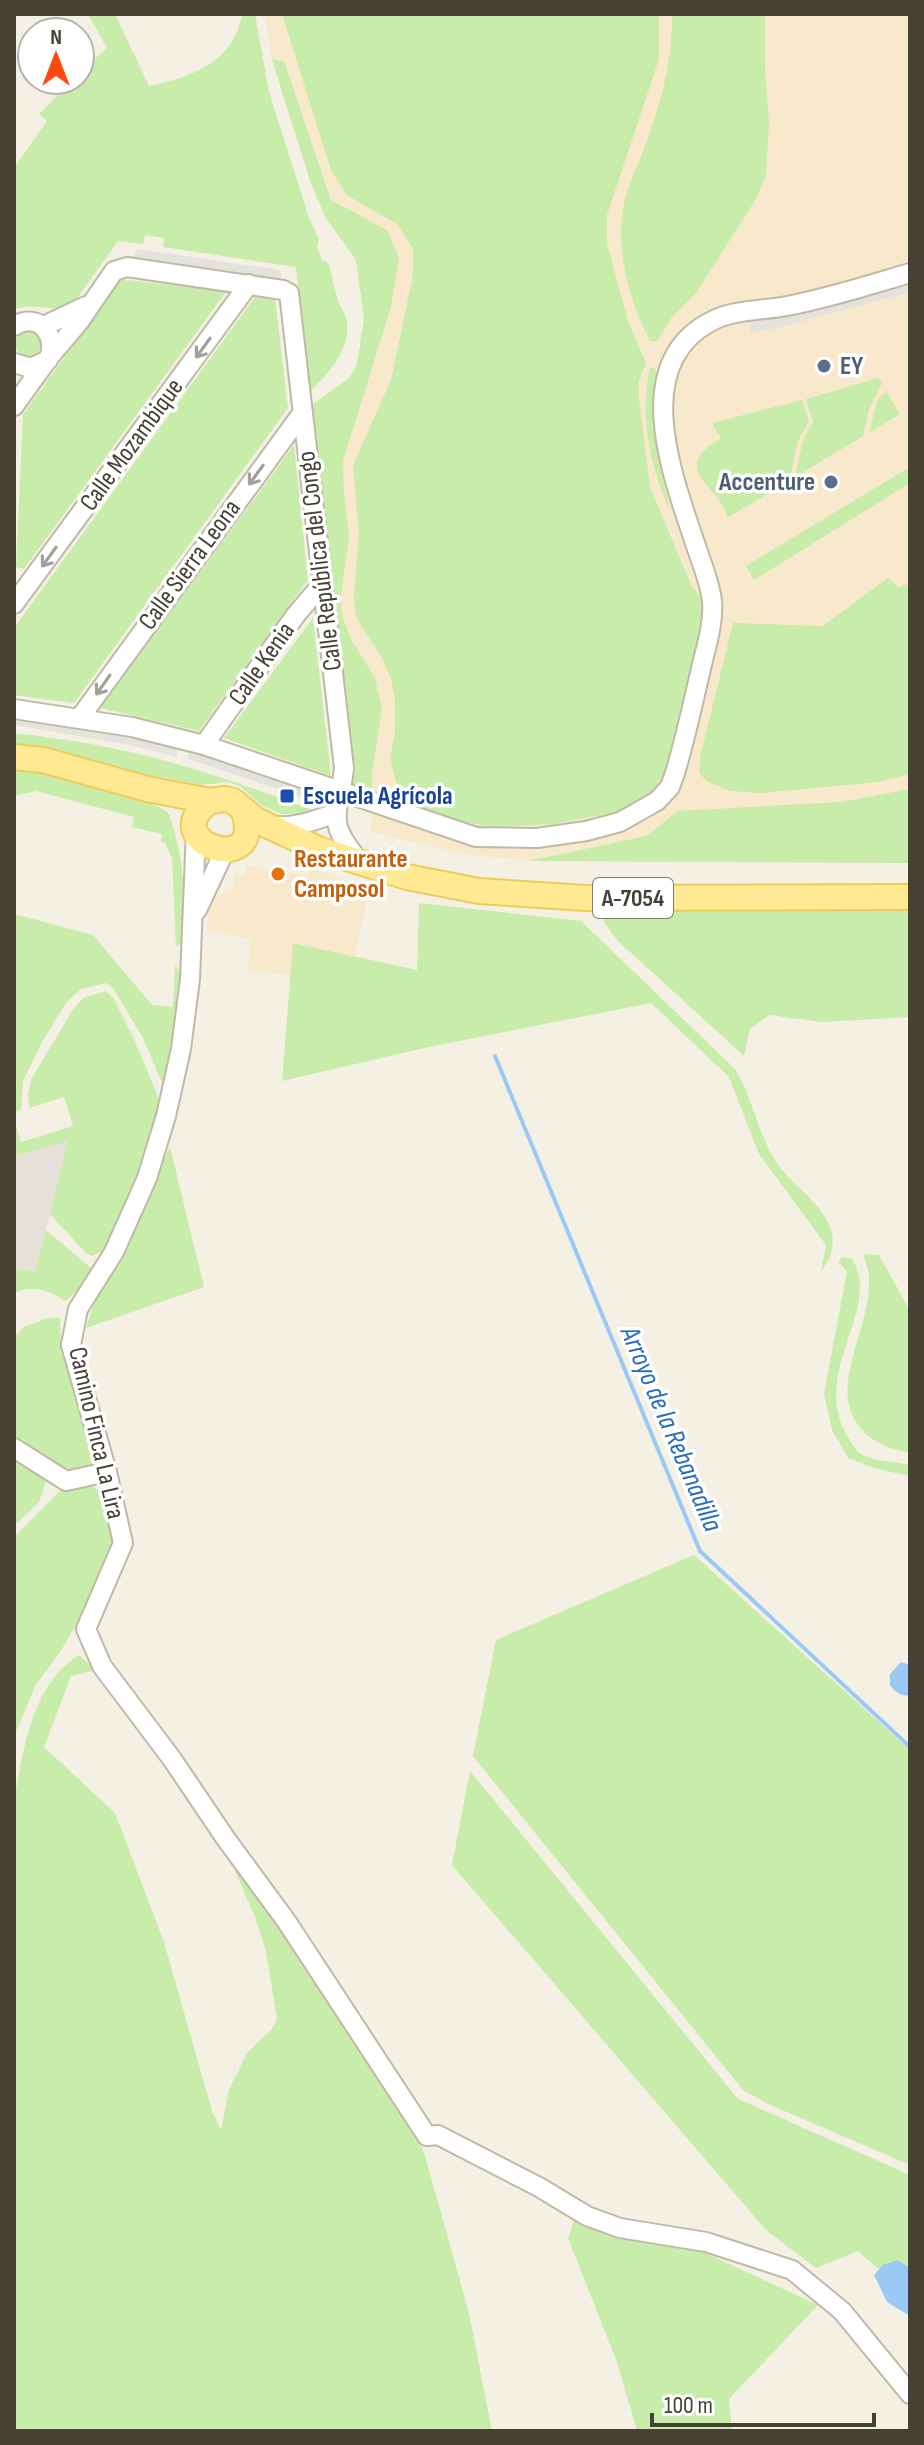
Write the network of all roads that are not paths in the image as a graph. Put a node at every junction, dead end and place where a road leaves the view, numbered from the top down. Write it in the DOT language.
graph roads {
  1 [pos="910,273"];
  2 [pos="249,284"];
  3 [pos="89,305"];
  4 [pos="14,326"];
  5 [pos="44,326"];
  6 [pos="49,357"];
  7 [pos="20,365"];
  8 [pos="19,398"];
  9 [pos="303,412"];
  10 [pos="322,584"];
  11 [pos="14,604"];
  12 [pos="712,614"];
  13 [pos="732,617"];
  14 [pos="14,709"];
  15 [pos="79,719"];
  16 [pos="204,745"];
  17 [pos="14,757"];
  18 [pos="147,789"];
  19 [pos="340,792"];
  20 [pos="210,801"];
  21 [pos="244,812"];
  22 [pos="335,813"];
  23 [pos="196,826"];
  24 [pos="268,826"];
  25 [pos="232,847"];
  26 [pos="318,849"];
  27 [pos="360,862"];
  28 [pos="910,897"];
  29 [pos="194,916"];
  30 [pos="14,1448"];
  31 [pos="107,1472"];
  32 [pos="910,2394"];
  1 -- 12 [label="street"];
  2 -- 3 [label="street"];
  2 -- 9 [label="street, Calle República del Congo"];
  2 -- 11 [label="street, Calle Mozambique, one-way"];
  3 -- 5 [label="street"];
  3 -- 6 [label="street"];
  4 -- 5 [label="street"];
  5 -- 6 [label="street"];
  6 -- 7 [label="street"];
  6 -- 8 [label="street"];
  7 -- 8 [label="street"];
  9 -- 10 [label="street, Calle República del Congo"];
  9 -- 15 [label="street, Calle Sierra Leona, one-way"];
  10 -- 16 [label="street, Calle Kenia"];
  10 -- 19 [label="street, Calle República del Congo"];
  12 -- 13 [label="street"];
  12 -- 19 [label="street"];
  14 -- 15 [label="street"];
  15 -- 16 [label="street"];
  16 -- 19 [label="street"];
  17 -- 18 [label="main road"];
  18 -- 20 [label="main road"];
  18 -- 23 [label="main road"];
  19 -- 22 [label="street, Calle República del Congo"];
  20 -- 21 [label="main road"];
  20 -- 23 [label="main road"];
  21 -- 24 [label="main road, A-7054"];
  21 -- 25 [label="main road"];
  22 -- 24 [label="street"];
  22 -- 27 [label="street"];
  23 -- 25 [label="main road"];
  23 -- 29 [label="street, Camino Finca La Lira"];
  24 -- 26 [label="main road, A-7054"];
  25 -- 26 [label="main road, A-7054"];
  25 -- 29 [label="street, Camino Finca La Lira"];
  26 -- 27 [label="main road, A-7054"];
  27 -- 28 [label="main road, A-7054"];
  29 -- 31 [label="street, Camino Finca La Lira"];
  30 -- 31 [label="street"];
  31 -- 32 [label="street, Camino Finca La Lira"];
}
